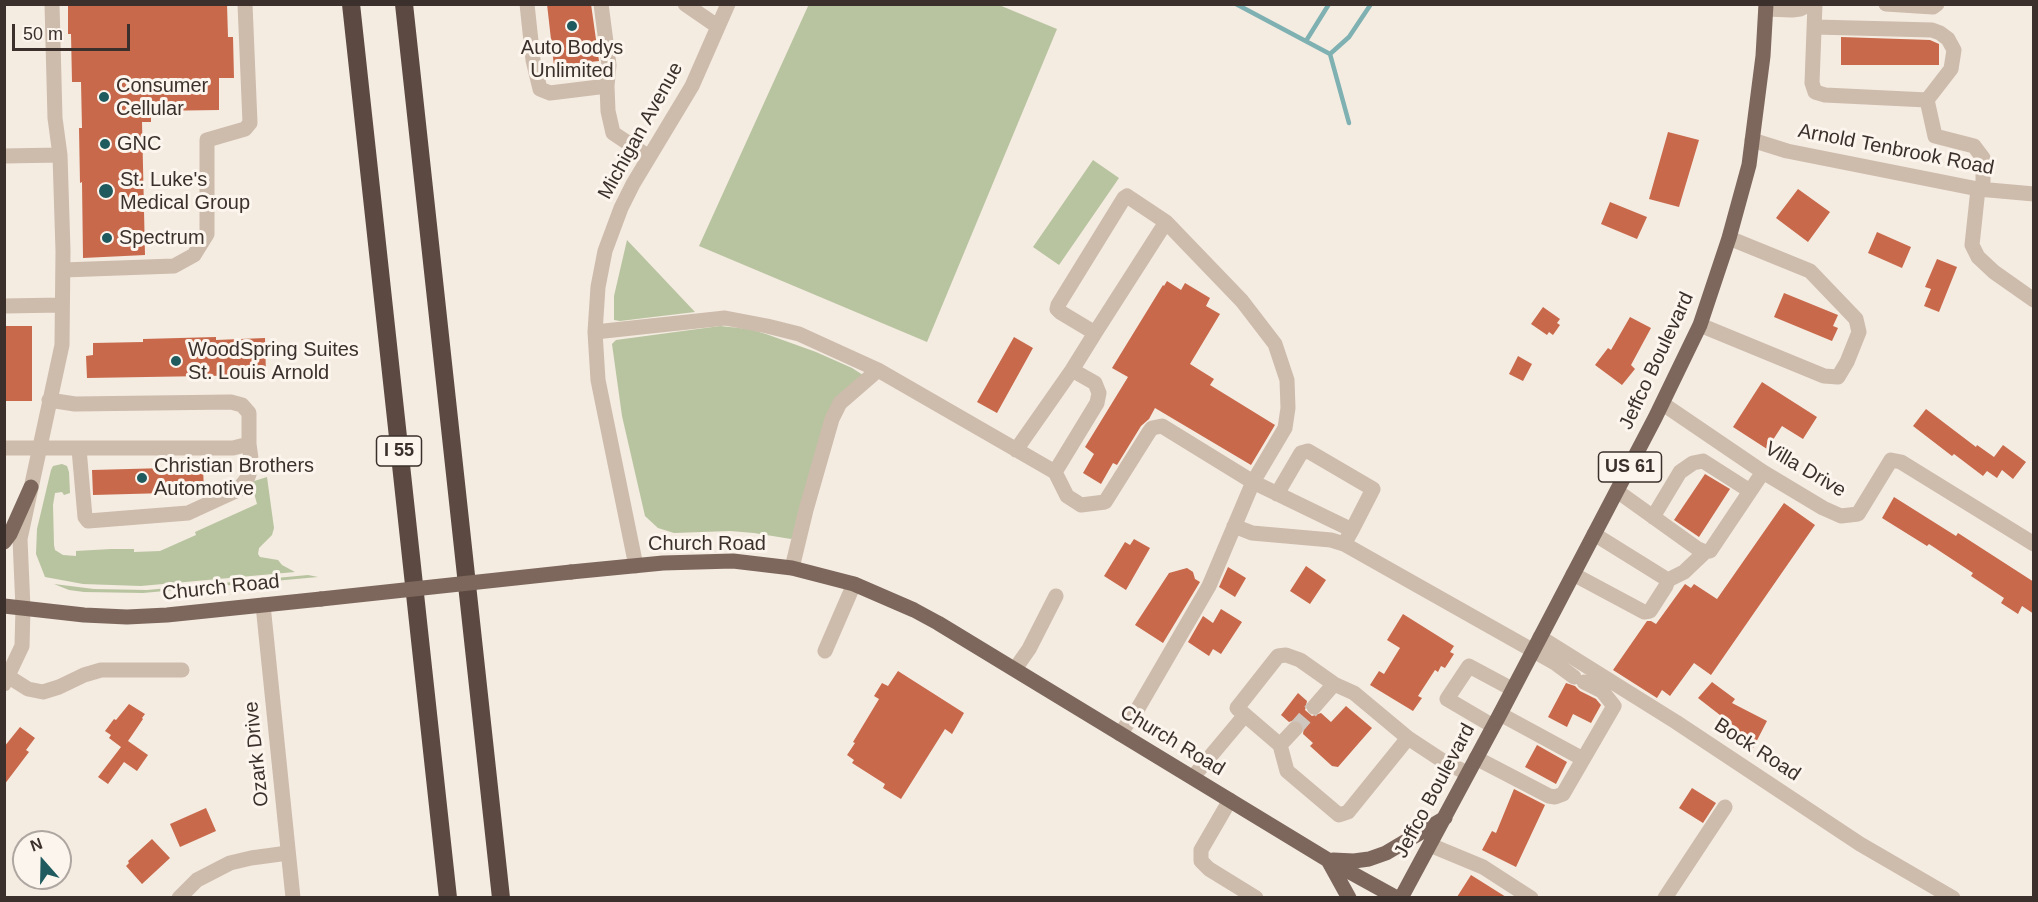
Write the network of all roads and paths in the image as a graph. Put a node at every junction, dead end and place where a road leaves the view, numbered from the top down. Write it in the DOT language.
graph roads {
  1 [pos="52,4"];
  2 [pos="245,4"];
  3 [pos="351,4"];
  4 [pos="404,4"];
  5 [pos="527,4"];
  6 [pos="602,4"];
  7 [pos="685,4"];
  8 [pos="728,4"];
  9 [pos="1810,4"];
  10 [pos="1815,4"];
  11 [pos="1886,4"];
  12 [pos="1936,4"];
  13 [pos="1766,7"];
  14 [pos="717,26"];
  15 [pos="1815,27"];
  16 [pos="607,86"];
  17 [pos="1928,100"];
  18 [pos="1752,140"];
  19 [pos="60,155"];
  20 [pos="4,156"];
  21 [pos="649,157"];
  22 [pos="1980,189"];
  23 [pos="2034,194"];
  24 [pos="1166,222"];
  25 [pos="1729,238"];
  26 [pos="63,270"];
  27 [pos="2034,300"];
  28 [pos="62,305"];
  29 [pos="4,306"];
  30 [pos="1700,325"];
  31 [pos="595,332"];
  32 [pos="1095,333"];
  33 [pos="878,370"];
  34 [pos="1072,370"];
  35 [pos="49,400"];
  36 [pos="1663,404"];
  37 [pos="249,444"];
  38 [pos="4,448"];
  39 [pos="79,449"];
  40 [pos="40,450"];
  41 [pos="1016,450"];
  42 [pos="1055,472"];
  43 [pos="1763,472"];
  44 [pos="1253,482"];
  45 [pos="31,487"];
  46 [pos="1617,491"];
  47 [pos="1750,491"];
  48 [pos="1277,494"];
  49 [pos="1653,517"];
  50 [pos="1234,526"];
  51 [pos="1352,530"];
  52 [pos="1594,534"];
  53 [pos="4,542"];
  54 [pos="1344,544"];
  55 [pos="2034,544"];
  56 [pos="1705,552"];
  57 [pos="636,566"];
  58 [pos="792,568"];
  59 [pos="1573,574"];
  60 [pos="1668,580"];
  61 [pos="854,584"];
  62 [pos="1056,596"];
  63 [pos="263,605"];
  64 [pos="4,606"];
  65 [pos="23,608"];
  66 [pos="1536,644"];
  67 [pos="825,651"];
  68 [pos="1015,669"];
  69 [pos="182,670"];
  70 [pos="7,681"];
  71 [pos="1334,684"];
  72 [pos="1512,689"];
  73 [pos="1314,707"];
  74 [pos="1245,715"];
  75 [pos="1497,720"];
  76 [pos="1295,729"];
  77 [pos="1120,734"];
  78 [pos="1408,738"];
  79 [pos="1280,745"];
  80 [pos="1476,758"];
  81 [pos="1583,759"];
  82 [pos="1467,773"];
  83 [pos="1193,777"];
  84 [pos="1230,801"];
  85 [pos="1725,807"];
  86 [pos="1445,818"];
  87 [pos="1430,845"];
  88 [pos="288,853"];
  89 [pos="1328,860"];
  90 [pos="179,897"];
  91 [pos="293,897"];
  92 [pos="448,897"];
  93 [pos="501,897"];
  94 [pos="1256,897"];
  95 [pos="1349,897"];
  96 [pos="1399,897"];
  97 [pos="1531,897"];
  98 [pos="1665,897"];
  99 [pos="1953,897"];
  1 -- 19 [label="street"];
  2 -- 26 [label="street"];
  3 -- 92 [label="highway, I 55"];
  4 -- 93 [label="highway"];
  5 -- 16 [label="street"];
  6 -- 16 [label="street"];
  7 -- 14 [label="street"];
  8 -- 14 [label="street, Michigan Avenue"];
  9 -- 13 [label="street"];
  10 -- 15 [label="street"];
  11 -- 12 [label="street"];
  13 -- 18 [label="main road, Jeffco Boulevard / US 61"];
  14 -- 21 [label="street, Michigan Avenue"];
  15 -- 17 [label="street"];
  15 -- 17 [label="street"];
  16 -- 21 [label="street"];
  17 -- 22 [label="street"];
  18 -- 22 [label="street, Arnold Tenbrook Road"];
  18 -- 25 [label="main road, Jeffco Boulevard / US 61"];
  19 -- 20 [label="street"];
  19 -- 26 [label="street"];
  21 -- 31 [label="street, Michigan Avenue"];
  22 -- 23 [label="street, Arnold Tenbrook Road"];
  22 -- 27 [label="street"];
  24 -- 32 [label="street"];
  24 -- 32 [label="street"];
  24 -- 44 [label="street"];
  25 -- 30 [label="main road, Jeffco Boulevard / US 61"];
  25 -- 30 [label="street"];
  26 -- 28 [label="street"];
  28 -- 29 [label="street"];
  28 -- 35 [label="street"];
  30 -- 36 [label="main road, Jeffco Boulevard / US 61"];
  31 -- 33 [label="street"];
  31 -- 57 [label="street, Michigan Avenue"];
  32 -- 34 [label="street"];
  33 -- 41 [label="street"];
  33 -- 58 [label="street"];
  34 -- 41 [label="street"];
  34 -- 42 [label="street"];
  35 -- 37 [label="street"];
  35 -- 40 [label="street"];
  36 -- 43 [label="street, Villa Drive"];
  36 -- 46 [label="main road, Jeffco Boulevard / US 61"];
  37 -- 39 [label="street"];
  37 -- 39 [label="street"];
  38 -- 40 [label="street"];
  39 -- 40 [label="street"];
  40 -- 45 [label="street"];
  41 -- 42 [label="street"];
  42 -- 44 [label="street"];
  43 -- 47 [label="street"];
  43 -- 55 [label="street, Villa Drive"];
  44 -- 48 [label="street"];
  44 -- 50 [label="street"];
  45 -- 53 [label="main road"];
  45 -- 65 [label="street"];
  46 -- 49 [label="street"];
  46 -- 52 [label="main road, Jeffco Boulevard / US 61"];
  47 -- 49 [label="street"];
  47 -- 56 [label="street"];
  48 -- 51 [label="street"];
  48 -- 51 [label="street"];
  49 -- 56 [label="street"];
  50 -- 54 [label="street"];
  50 -- 77 [label="street"];
  51 -- 54 [label="street"];
  52 -- 59 [label="main road, Jeffco Boulevard / US 61"];
  52 -- 60 [label="street"];
  54 -- 66 [label="street"];
  56 -- 60 [label="street"];
  57 -- 58 [label="main road, Church Road"];
  57 -- 63 [label="main road, Church Road, bridge"];
  58 -- 61 [label="main road, Church Road"];
  59 -- 60 [label="street"];
  59 -- 66 [label="main road, Jeffco Boulevard / US 61"];
  61 -- 67 [label="street"];
  61 -- 68 [label="main road, Church Road"];
  62 -- 68 [label="street"];
  63 -- 65 [label="main road, Church Road"];
  63 -- 88 [label="street, Ozark Drive"];
  64 -- 65 [label="main road, Church Road"];
  65 -- 70 [label="street"];
  66 -- 72 [label="main road, Jeffco Boulevard / US 61"];
  66 -- 81 [label="street"];
  66 -- 99 [label="street, Bock Road"];
  68 -- 77 [label="main road, Church Road"];
  69 -- 70 [label="street"];
  71 -- 73 [label="street"];
  71 -- 74 [label="street"];
  71 -- 78 [label="street"];
  72 -- 75 [label="main road, Jeffco Boulevard / US 61"];
  72 -- 75 [label="street"];
  74 -- 79 [label="street"];
  74 -- 83 [label="street"];
  75 -- 80 [label="main road, Jeffco Boulevard / US 61"];
  75 -- 81 [label="street"];
  76 -- 79 [label="street"];
  77 -- 83 [label="main road, Church Road"];
  78 -- 79 [label="street"];
  78 -- 82 [label="street"];
  80 -- 81 [label="street"];
  80 -- 82 [label="main road, Jeffco Boulevard / US 61"];
  82 -- 86 [label="main road, Jeffco Boulevard / US 61"];
  83 -- 84 [label="main road, Church Road"];
  84 -- 89 [label="main road, Church Road"];
  84 -- 94 [label="street"];
  85 -- 98 [label="street"];
  86 -- 87 [label="main road, Jeffco Boulevard / US 61"];
  86 -- 89 [label="main road"];
  87 -- 96 [label="main road, Jeffco Boulevard / US 61"];
  87 -- 97 [label="street"];
  88 -- 90 [label="street"];
  88 -- 91 [label="street, Ozark Drive"];
  89 -- 95 [label="main road"];
  89 -- 96 [label="main road, Church Road"];
}
